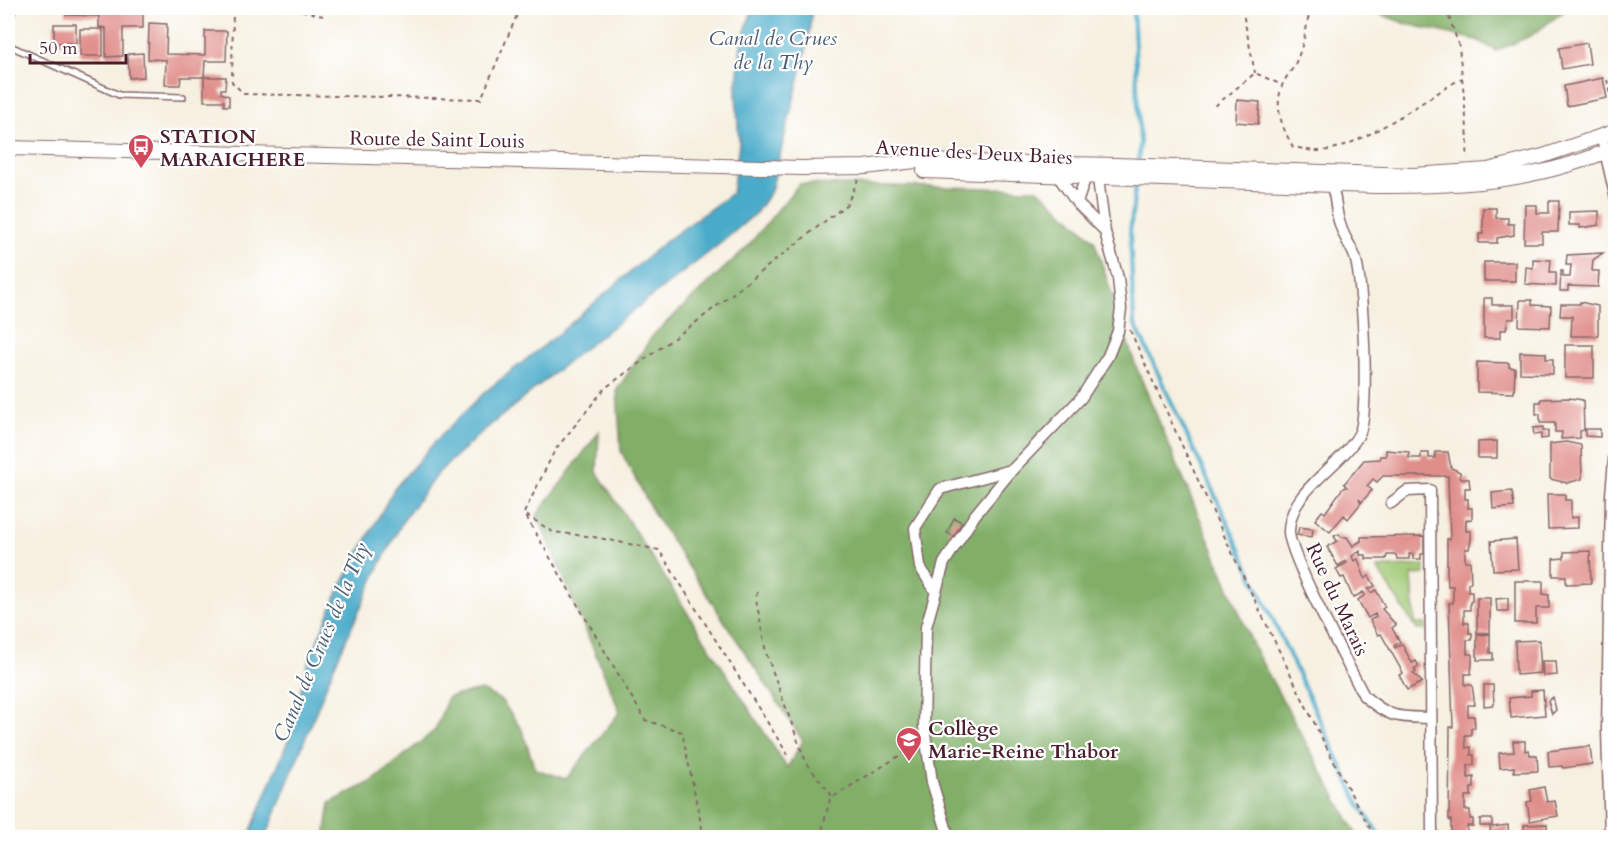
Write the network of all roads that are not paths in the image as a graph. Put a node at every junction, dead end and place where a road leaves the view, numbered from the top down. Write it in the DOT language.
graph roads {
  1 [pos="14,8"];
  2 [pos="8,23"];
  3 [pos="8,45"];
  4 [pos="183,97"];
  5 [pos="1616,131"];
  6 [pos="1608,145"];
  7 [pos="8,148"];
  8 [pos="865,167"];
  9 [pos="1151,172"];
  10 [pos="1093,173"];
  11 [pos="1058,176"];
  12 [pos="1331,185"];
  13 [pos="1616,199"];
  14 [pos="1077,202"];
  15 [pos="1105,232"];
  16 [pos="1616,437"];
  17 [pos="1012,470"];
  18 [pos="1391,503"];
  19 [pos="936,592"];
  20 [pos="1431,718"];
  21 [pos="949,837"];
  22 [pos="1432,837"];
  23 [pos="1610,837"];
  1 -- 2 [label="lane"];
  3 -- 4 [label="lane"];
  5 -- 6 [label="main road, Avenue des Deux Baies"];
  6 -- 9 [label="main road, Avenue des Deux Baies"];
  6 -- 12 [label="main road, Avenue des Deux Baies"];
  6 -- 13 [label="street"];
  7 -- 8 [label="main road, Route de Saint Louis"];
  8 -- 10 [label="main road, Avenue des Deux Baies"];
  8 -- 11 [label="main road, Avenue des Deux Baies"];
  9 -- 10 [label="main road, Avenue des Deux Baies"];
  9 -- 12 [label="main road, Avenue des Deux Baies"];
  10 -- 11 [label="main road, Avenue des Deux Baies"];
  10 -- 14 [label="street"];
  10 -- 15 [label="street"];
  11 -- 14 [label="street"];
  12 -- 20 [label="street, Rue du Marais"];
  14 -- 15 [label="street"];
  15 -- 17 [label="street"];
  16 -- 23 [label="street"];
  17 -- 19 [label="street"];
  17 -- 19 [label="street"];
  18 -- 20 [label="street"];
  19 -- 21 [label="street"];
  20 -- 22 [label="street"];
}
